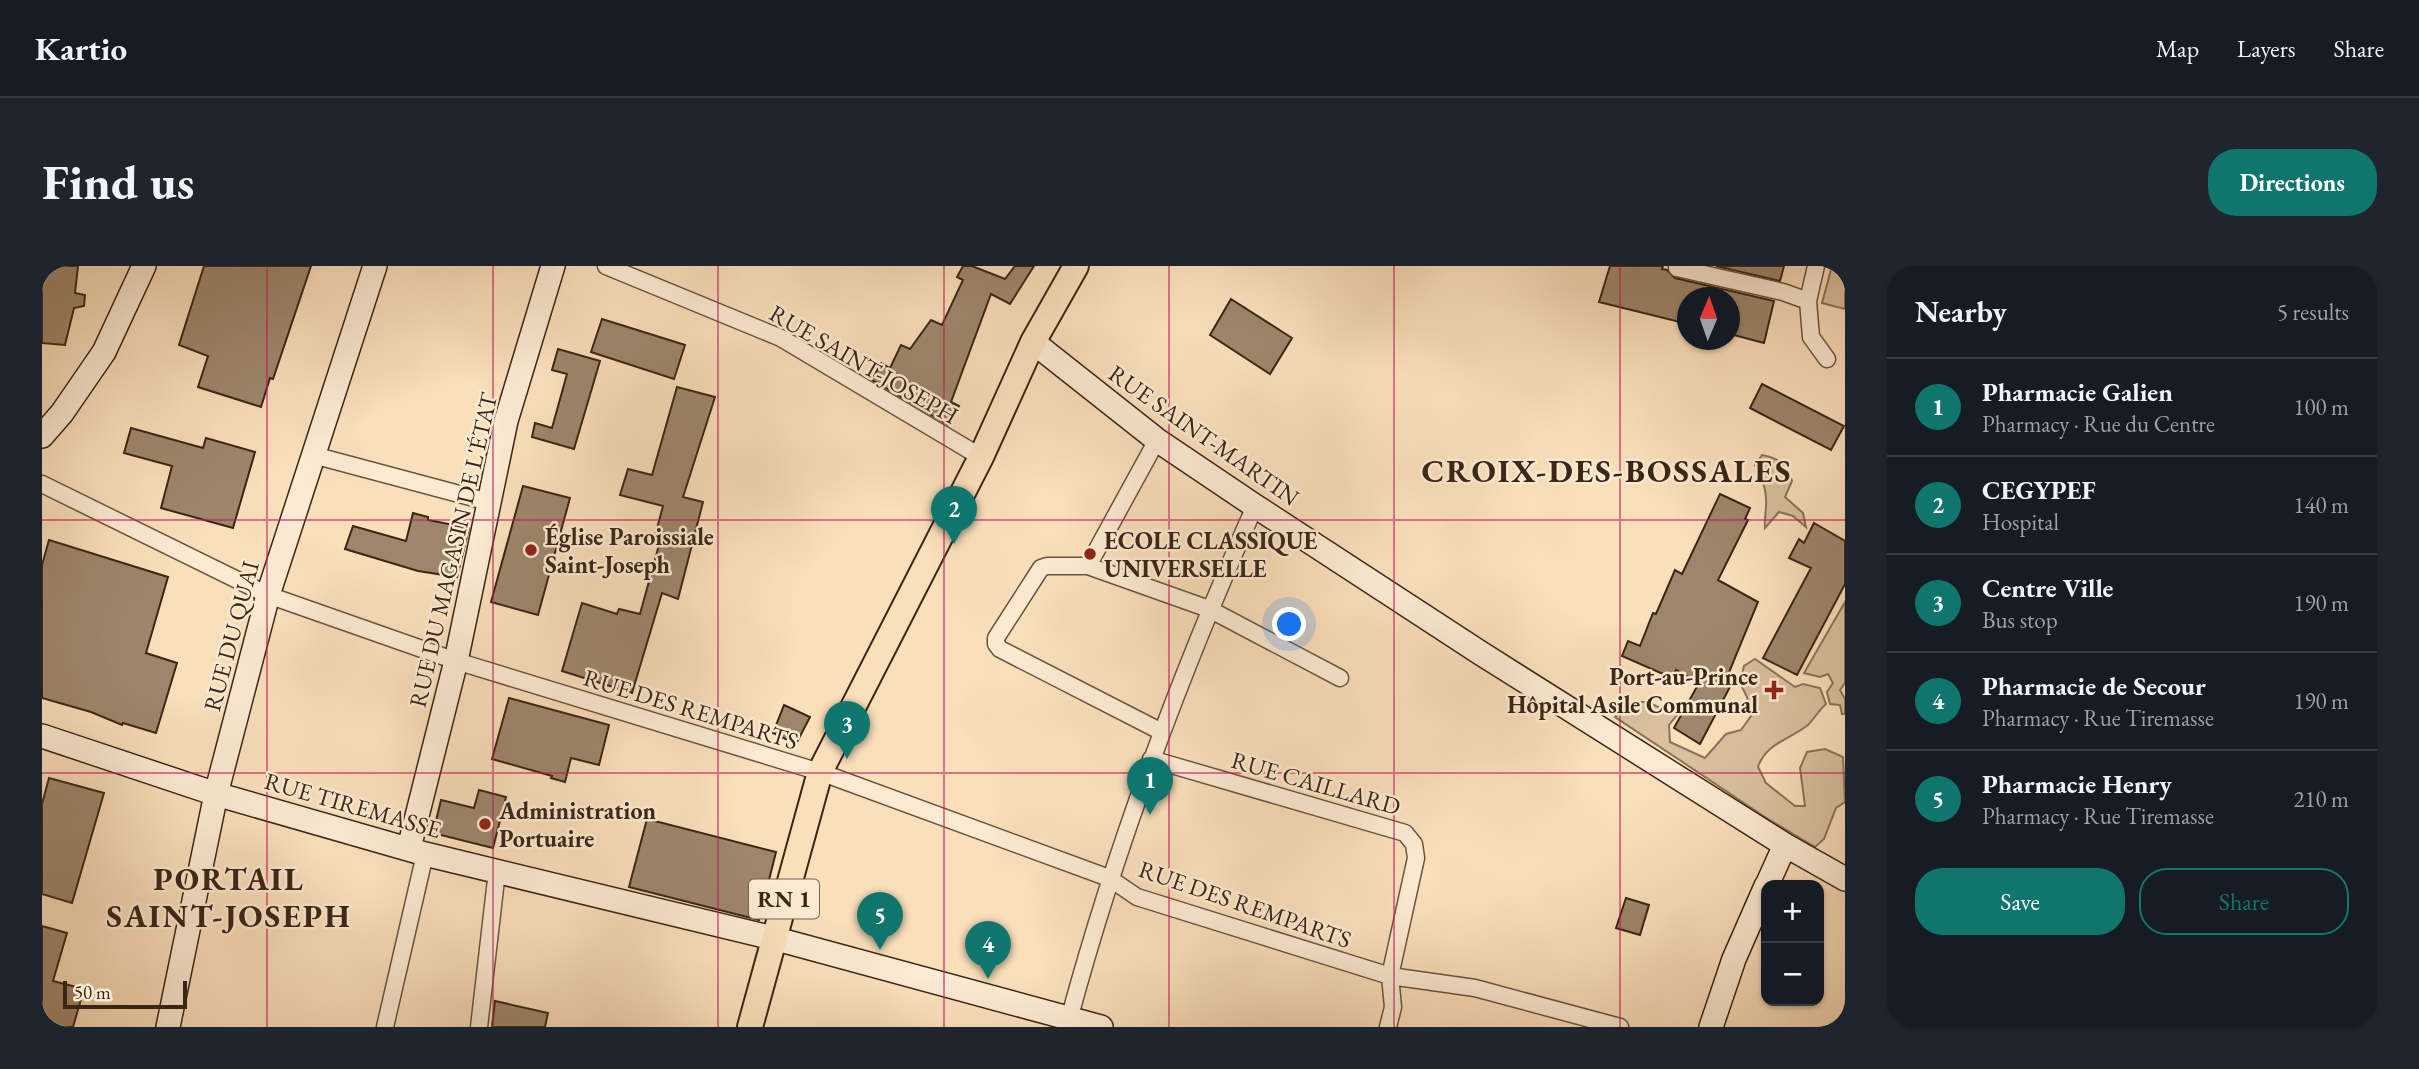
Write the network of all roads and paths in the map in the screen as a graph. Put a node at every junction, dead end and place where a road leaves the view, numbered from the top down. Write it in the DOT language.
graph roads {
  1 [pos="144,266"];
  2 [pos="375,266"];
  3 [pos="553,266"];
  4 [pos="606,266"];
  5 [pos="1076,266"];
  6 [pos="1678,266"];
  7 [pos="1815,266"];
  8 [pos="1808,301"];
  9 [pos="1033,342"];
  10 [pos="1828,359"];
  11 [pos="42,436"];
  12 [pos="1157,440"];
  13 [pos="313,455"];
  14 [pos="981,457"];
  15 [pos="42,484"];
  16 [pos="489,502"];
  17 [pos="1255,506"];
  18 [pos="1088,566"];
  19 [pos="268,595"];
  20 [pos="1209,609"];
  21 [pos="456,661"];
  22 [pos="1340,678"];
  23 [pos="1160,731"];
  24 [pos="42,736"];
  25 [pos="1151,759"];
  26 [pos="820,772"];
  27 [pos="216,794"];
  28 [pos="1785,845"];
  29 [pos="417,851"];
  30 [pos="497,871"];
  31 [pos="1109,878"];
  32 [pos="1845,879"];
  33 [pos="1769,880"];
  34 [pos="1761,897"];
  35 [pos="773,938"];
  36 [pos="1390,976"];
  37 [pos="387,1020"];
  38 [pos="1068,1022"];
  39 [pos="168,1027"];
  40 [pos="479,1027"];
  41 [pos="750,1027"];
  42 [pos="1101,1027"];
  43 [pos="1388,1027"];
  44 [pos="1619,1027"];
  45 [pos="1711,1027"];
  1 -- 11 [label="street"];
  2 -- 13 [label="street, RUE DU QUAI"];
  3 -- 16 [label="street, RUE DU MAGASIN DE L'ÉTAT"];
  4 -- 14 [label="street, RUE SAINT-JOSEPH"];
  5 -- 9 [label="main road, RN 1"];
  6 -- 8 [label="street"];
  7 -- 8 [label="street"];
  8 -- 10 [label="street"];
  9 -- 12 [label="street, RUE SAINT-MARTIN"];
  9 -- 14 [label="main road, RN 1"];
  12 -- 17 [label="street, RUE SAINT-MARTIN"];
  12 -- 18 [label="street"];
  13 -- 16 [label="street"];
  13 -- 19 [label="street, RUE DU QUAI"];
  14 -- 26 [label="main road, RN 1"];
  15 -- 19 [label="street, RUE DES REMPARTS"];
  16 -- 21 [label="street, RUE DU MAGASIN DE L'ÉTAT"];
  17 -- 20 [label="street"];
  17 -- 28 [label="street, RUE SAINT-MARTIN"];
  18 -- 20 [label="street"];
  18 -- 23 [label="street"];
  19 -- 21 [label="street, RUE DES REMPARTS"];
  19 -- 27 [label="street, RUE DU QUAI"];
  20 -- 22 [label="street"];
  20 -- 23 [label="street"];
  21 -- 26 [label="street, RUE DES REMPARTS"];
  21 -- 29 [label="street, RUE DU MAGASIN DE L'ÉTAT"];
  23 -- 25 [label="street"];
  24 -- 27 [label="street, RUE TIREMASSE"];
  25 -- 31 [label="street"];
  25 -- 36 [label="street, RUE CAILLARD"];
  26 -- 31 [label="street, RUE DES REMPARTS"];
  26 -- 35 [label="main road, RN 1"];
  27 -- 29 [label="street, RUE TIREMASSE"];
  27 -- 39 [label="street, RUE DU QUAI"];
  28 -- 32 [label="street, RUE SAINT-MARTIN"];
  28 -- 33 [label="street"];
  29 -- 30 [label="street, RUE TIREMASSE"];
  29 -- 37 [label="street"];
  30 -- 35 [label="street, RUE TIREMASSE"];
  30 -- 40 [label="street"];
  31 -- 36 [label="street, RUE DES REMPARTS"];
  31 -- 38 [label="street"];
  34 -- 45 [label="street"];
  35 -- 38 [label="street, RUE TIREMASSE"];
  35 -- 41 [label="main road, RN 1"];
  36 -- 43 [label="street"];
  36 -- 44 [label="street, RUE DES REMPARTS"];
  38 -- 42 [label="street, RUE TIREMASSE"];
}
